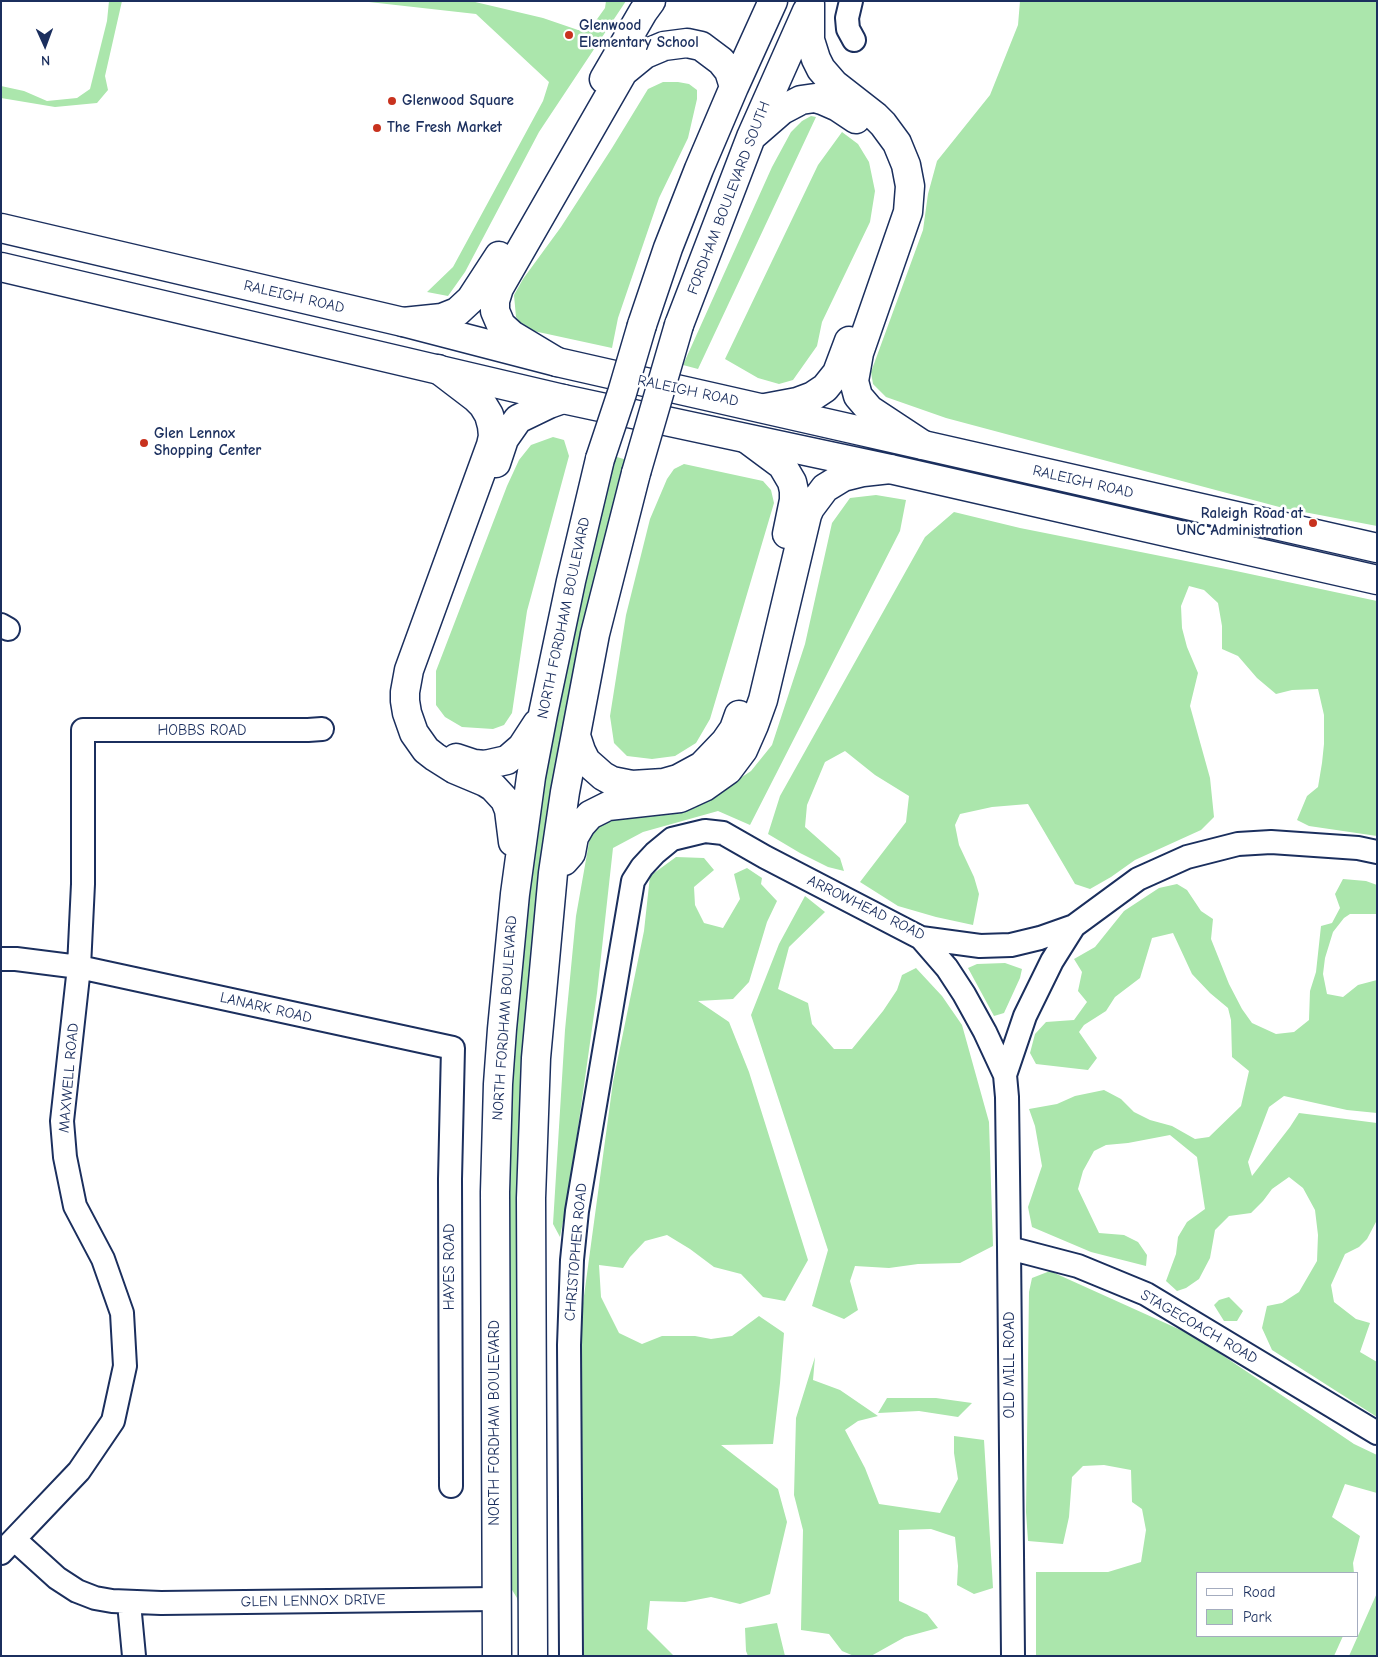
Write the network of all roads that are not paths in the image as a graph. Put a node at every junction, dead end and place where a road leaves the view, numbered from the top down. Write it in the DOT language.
graph roads {
  1 [pos="651,1"];
  2 [pos="773,1"];
  3 [pos="851,1"];
  4 [pos="811,3"];
  5 [pos="854,40"];
  6 [pos="734,87"];
  7 [pos="750,136"];
  8 [pos="1,228"];
  9 [pos="1,267"];
  10 [pos="403,322"];
  11 [pos="396,359"];
  12 [pos="557,362"];
  13 [pos="438,369"];
  14 [pos="563,399"];
  15 [pos="765,408"];
  16 [pos="747,439"];
  17 [pos="923,445"];
  18 [pos="890,469"];
  19 [pos="1377,548"];
  20 [pos="1377,580"];
  21 [pos="543,714"];
  22 [pos="322,729"];
  23 [pos="83,730"];
  24 [pos="576,736"];
  25 [pos="672,839"];
  26 [pos="1377,852"];
  27 [pos="553,874"];
  28 [pos="515,894"];
  29 [pos="1074,926"];
  30 [pos="921,938"];
  31 [pos="1,959"];
  32 [pos="79,967"];
  33 [pos="453,1048"];
  34 [pos="1005,1075"];
  35 [pos="1009,1248"];
  36 [pos="1377,1433"];
  37 [pos="451,1486"];
  38 [pos="8,1547"];
  39 [pos="496,1600"];
  40 [pos="129,1603"];
  41 [pos="134,1656"];
  42 [pos="497,1656"];
  43 [pos="517,1656"];
  44 [pos="533,1656"];
  45 [pos="571,1656"];
  46 [pos="1013,1656"];
  1 -- 10 [label="main road"];
  2 -- 6 [label="main road"];
  3 -- 5 [label="street"];
  4 -- 7 [label="main road, FORDHAM BOULEVARD SOUTH"];
  4 -- 17 [label="main road"];
  6 -- 12 [label="main road"];
  6 -- 21 [label="main road, NORTH FORDHAM BOULEVARD, bridge"];
  7 -- 15 [label="main road"];
  7 -- 24 [label="main road, FORDHAM BOULEVARD SOUTH, bridge"];
  8 -- 10 [label="main road, RALEIGH ROAD"];
  9 -- 11 [label="main road, RALEIGH ROAD"];
  10 -- 12 [label="main road, RALEIGH ROAD"];
  11 -- 12 [label="main road"];
  11 -- 13 [label="main road, RALEIGH ROAD"];
  12 -- 15 [label="main road, RALEIGH ROAD"];
  13 -- 14 [label="main road, RALEIGH ROAD"];
  13 -- 28 [label="main road"];
  14 -- 16 [label="main road, RALEIGH ROAD"];
  14 -- 21 [label="main road"];
  15 -- 17 [label="main road, RALEIGH ROAD"];
  16 -- 18 [label="main road, RALEIGH ROAD"];
  16 -- 24 [label="main road"];
  17 -- 19 [label="main road, RALEIGH ROAD"];
  18 -- 20 [label="main road, RALEIGH ROAD"];
  18 -- 27 [label="main road"];
  21 -- 28 [label="main road, NORTH FORDHAM BOULEVARD"];
  22 -- 23 [label="street, HOBBS ROAD"];
  23 -- 32 [label="street, MAXWELL ROAD"];
  24 -- 27 [label="main road"];
  25 -- 30 [label="street, ARROWHEAD ROAD"];
  25 -- 45 [label="street, CHRISTOPHER ROAD"];
  26 -- 29 [label="street, ARROWHEAD ROAD"];
  27 -- 44 [label="main road"];
  28 -- 39 [label="main road, NORTH FORDHAM BOULEVARD"];
  29 -- 30 [label="street, ARROWHEAD ROAD"];
  29 -- 34 [label="street, OLD MILL ROAD"];
  30 -- 34 [label="street, OLD MILL ROAD"];
  31 -- 32 [label="street, LANARK ROAD"];
  32 -- 33 [label="street, LANARK ROAD"];
  32 -- 38 [label="street, MAXWELL ROAD"];
  33 -- 37 [label="street, HAYES ROAD"];
  34 -- 35 [label="street, OLD MILL ROAD"];
  35 -- 36 [label="street, STAGECOACH ROAD"];
  35 -- 46 [label="street, OLD MILL ROAD"];
  38 -- 40 [label="street, GLEN LENNOX DRIVE"];
  39 -- 40 [label="street, GLEN LENNOX DRIVE"];
  39 -- 42 [label="main road, NORTH FORDHAM BOULEVARD"];
  39 -- 43 [label="main road"];
  40 -- 41 [label="street"];
}
